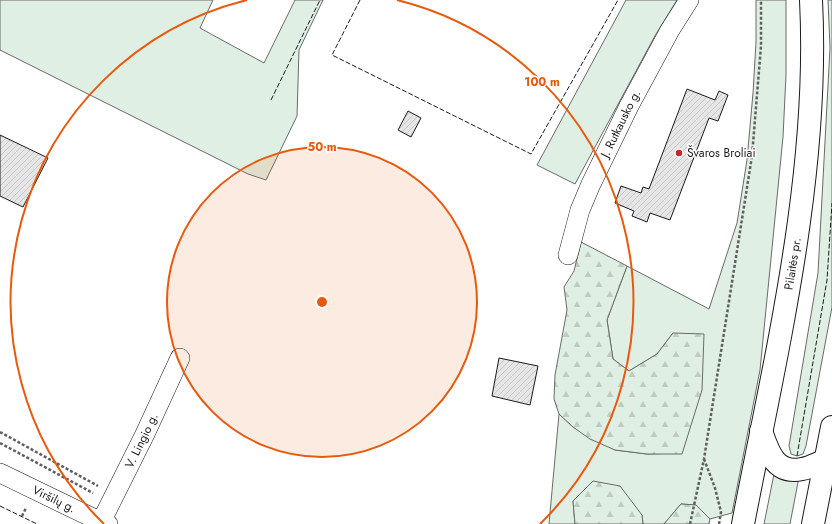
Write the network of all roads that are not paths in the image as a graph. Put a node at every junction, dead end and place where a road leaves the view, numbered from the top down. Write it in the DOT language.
graph roads {
  1 [pos="689,0"];
  2 [pos="809,3"];
  3 [pos="568,255"];
  4 [pos="180,358"];
  5 [pos="832,427"];
  6 [pos="761,431"];
  7 [pos="826,460"];
  8 [pos="0,473"];
  9 [pos="104,523"];
  10 [pos="743,524"];
  11 [pos="812,524"];
  1 -- 3 [label="street, J. Rutkausko g."];
  2 -- 6 [label="main road, Pilaitės pr."];
  4 -- 9 [label="street, V. Lingio g."];
  5 -- 7 [label="main road"];
  6 -- 7 [label="main road"];
  6 -- 10 [label="main road, Pilaitės pr."];
  7 -- 11 [label="main road"];
  8 -- 9 [label="street, Viršilų g."];
}
